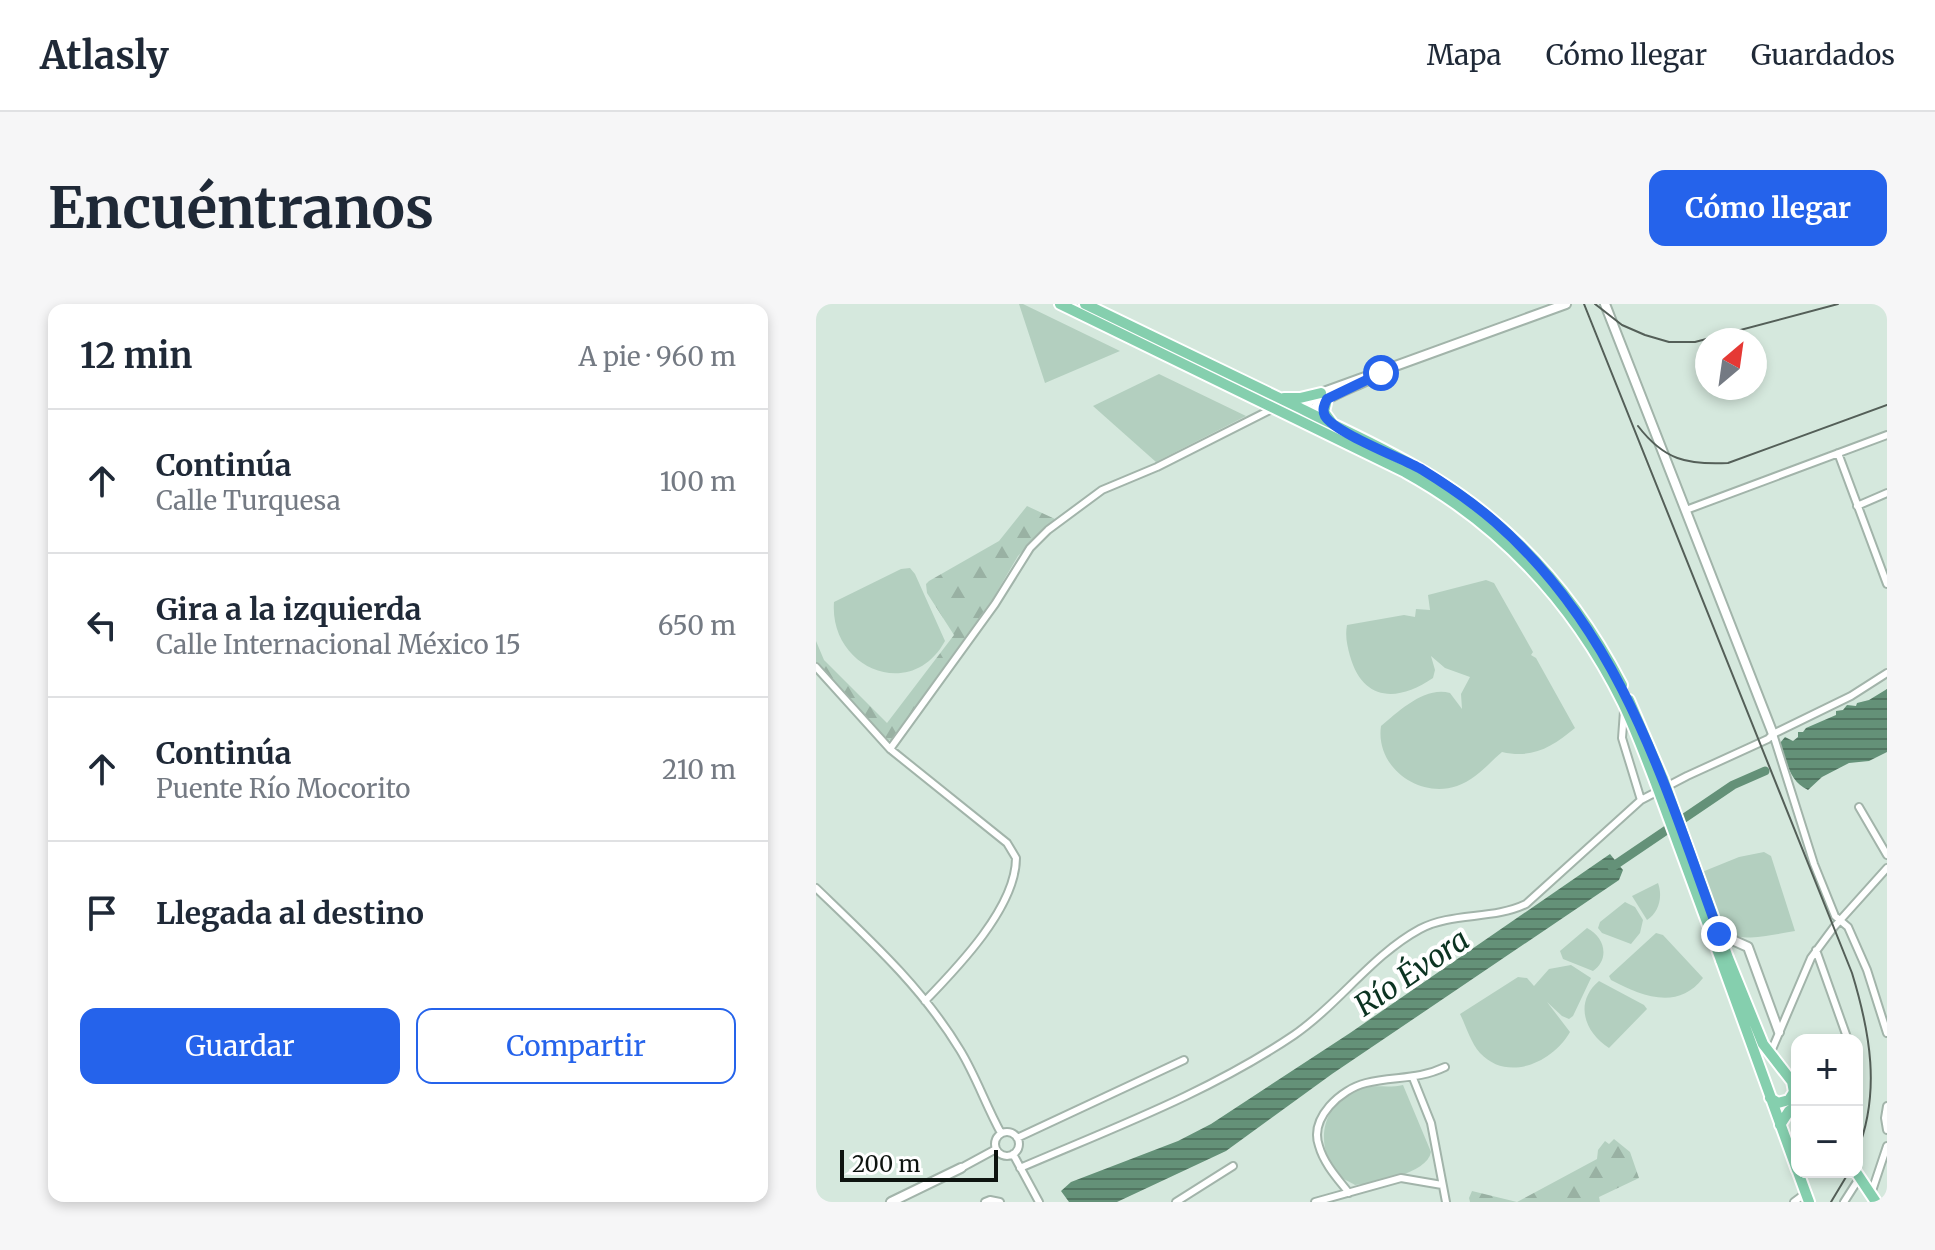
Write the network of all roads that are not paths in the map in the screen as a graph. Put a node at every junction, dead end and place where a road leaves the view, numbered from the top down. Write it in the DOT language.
graph roads {
  1 [pos="1060,304"];
  2 [pos="1085,304"];
  3 [pos="1566,304"];
  4 [pos="1605,304"];
  5 [pos="1324,396"];
  6 [pos="1276,403"];
  7 [pos="1303,416"];
  8 [pos="1340,429"];
  9 [pos="1887,435"];
  10 [pos="1838,453"];
  11 [pos="1887,493"];
  12 [pos="1857,506"];
  13 [pos="1686,510"];
  14 [pos="1887,584"];
  15 [pos="816,667"];
  16 [pos="1887,673"];
  17 [pos="1625,707"];
  18 [pos="1773,734"];
  19 [pos="890,749"];
  20 [pos="1659,780"];
  21 [pos="1641,800"];
  22 [pos="1859,807"];
  23 [pos="1887,855"];
  24 [pos="1887,868"];
  25 [pos="816,888"];
  26 [pos="1842,921"];
  27 [pos="1719,934"];
  28 [pos="1816,950"];
  29 [pos="1725,959"];
  30 [pos="925,1001"];
  31 [pos="1779,1032"];
  32 [pos="1887,1033"];
  33 [pos="1846,1034"];
  34 [pos="1770,1054"];
  35 [pos="1184,1060"];
  36 [pos="1445,1067"];
  37 [pos="1413,1078"];
  38 [pos="1791,1081"];
  39 [pos="1791,1097"];
  40 [pos="1770,1098"];
  41 [pos="1887,1106"];
  42 [pos="1791,1110"];
  43 [pos="1780,1125"];
  44 [pos="1886,1129"];
  45 [pos="1001,1133"];
  46 [pos="1017,1138"];
  47 [pos="1887,1146"];
  48 [pos="996,1149"];
  49 [pos="1791,1153"];
  50 [pos="1013,1154"];
  51 [pos="1233,1166"];
  52 [pos="961,1168"];
  53 [pos="1020,1168"];
  54 [pos="1800,1178"];
  55 [pos="1856,1178"];
  56 [pos="1860,1178"];
  57 [pos="1442,1185"];
  58 [pos="1349,1193"];
  59 [pos="1807,1198"];
  60 [pos="1873,1198"];
  61 [pos="891,1202"];
  62 [pos="985,1202"];
  63 [pos="1000,1202"];
  64 [pos="1039,1202"];
  65 [pos="1176,1202"];
  66 [pos="1315,1202"];
  67 [pos="1446,1202"];
  68 [pos="1794,1202"];
  69 [pos="1844,1202"];
  1 -- 6 [label="main road"];
  2 -- 6 [label="main road"];
  3 -- 5 [label="street"];
  4 -- 13 [label="street"];
  5 -- 6 [label="main road"];
  5 -- 7 [label="street"];
  5 -- 8 [label="main road"];
  6 -- 7 [label="main road"];
  6 -- 19 [label="street"];
  7 -- 8 [label="main road"];
  7 -- 17 [label="main road"];
  8 -- 20 [label="main road"];
  9 -- 10 [label="street"];
  10 -- 12 [label="street"];
  10 -- 13 [label="street"];
  11 -- 12 [label="street"];
  12 -- 14 [label="street"];
  13 -- 18 [label="street"];
  15 -- 19 [label="street"];
  16 -- 18 [label="street"];
  17 -- 20 [label="main road"];
  17 -- 21 [label="street"];
  18 -- 21 [label="street"];
  18 -- 26 [label="street"];
  19 -- 30 [label="street"];
  20 -- 27 [label="main road, bridge"];
  20 -- 29 [label="main road, bridge"];
  21 -- 53 [label="street"];
  22 -- 23 [label="street"];
  24 -- 26 [label="street"];
  25 -- 30 [label="street"];
  26 -- 28 [label="street"];
  26 -- 32 [label="street"];
  27 -- 29 [label="main road, bridge"];
  27 -- 31 [label="street"];
  28 -- 31 [label="street"];
  28 -- 33 [label="street"];
  29 -- 34 [label="main road"];
  29 -- 40 [label="main road"];
  30 -- 45 [label="street"];
  31 -- 34 [label="street"];
  34 -- 38 [label="main road"];
  35 -- 46 [label="street"];
  36 -- 37 [label="street"];
  37 -- 57 [label="street"];
  37 -- 58 [label="street"];
  39 -- 40 [label="main road"];
  40 -- 43 [label="main road"];
  41 -- 44 [label="street"];
  42 -- 43 [label="main road"];
  43 -- 49 [label="main road"];
  45 -- 46 [label="street"];
  45 -- 48 [label="street"];
  46 -- 50 [label="street"];
  47 -- 60 [label="street"];
  48 -- 50 [label="street"];
  48 -- 52 [label="street"];
  50 -- 53 [label="street"];
  51 -- 65 [label="street"];
  52 -- 61 [label="street"];
  53 -- 64 [label="street"];
  54 -- 59 [label="main road"];
  55 -- 69 [label="street"];
  56 -- 60 [label="main road"];
  57 -- 58 [label="street"];
  57 -- 67 [label="street"];
  58 -- 66 [label="street"];
  59 -- 68 [label="street"];
  62 -- 63 [label="street"];
}
